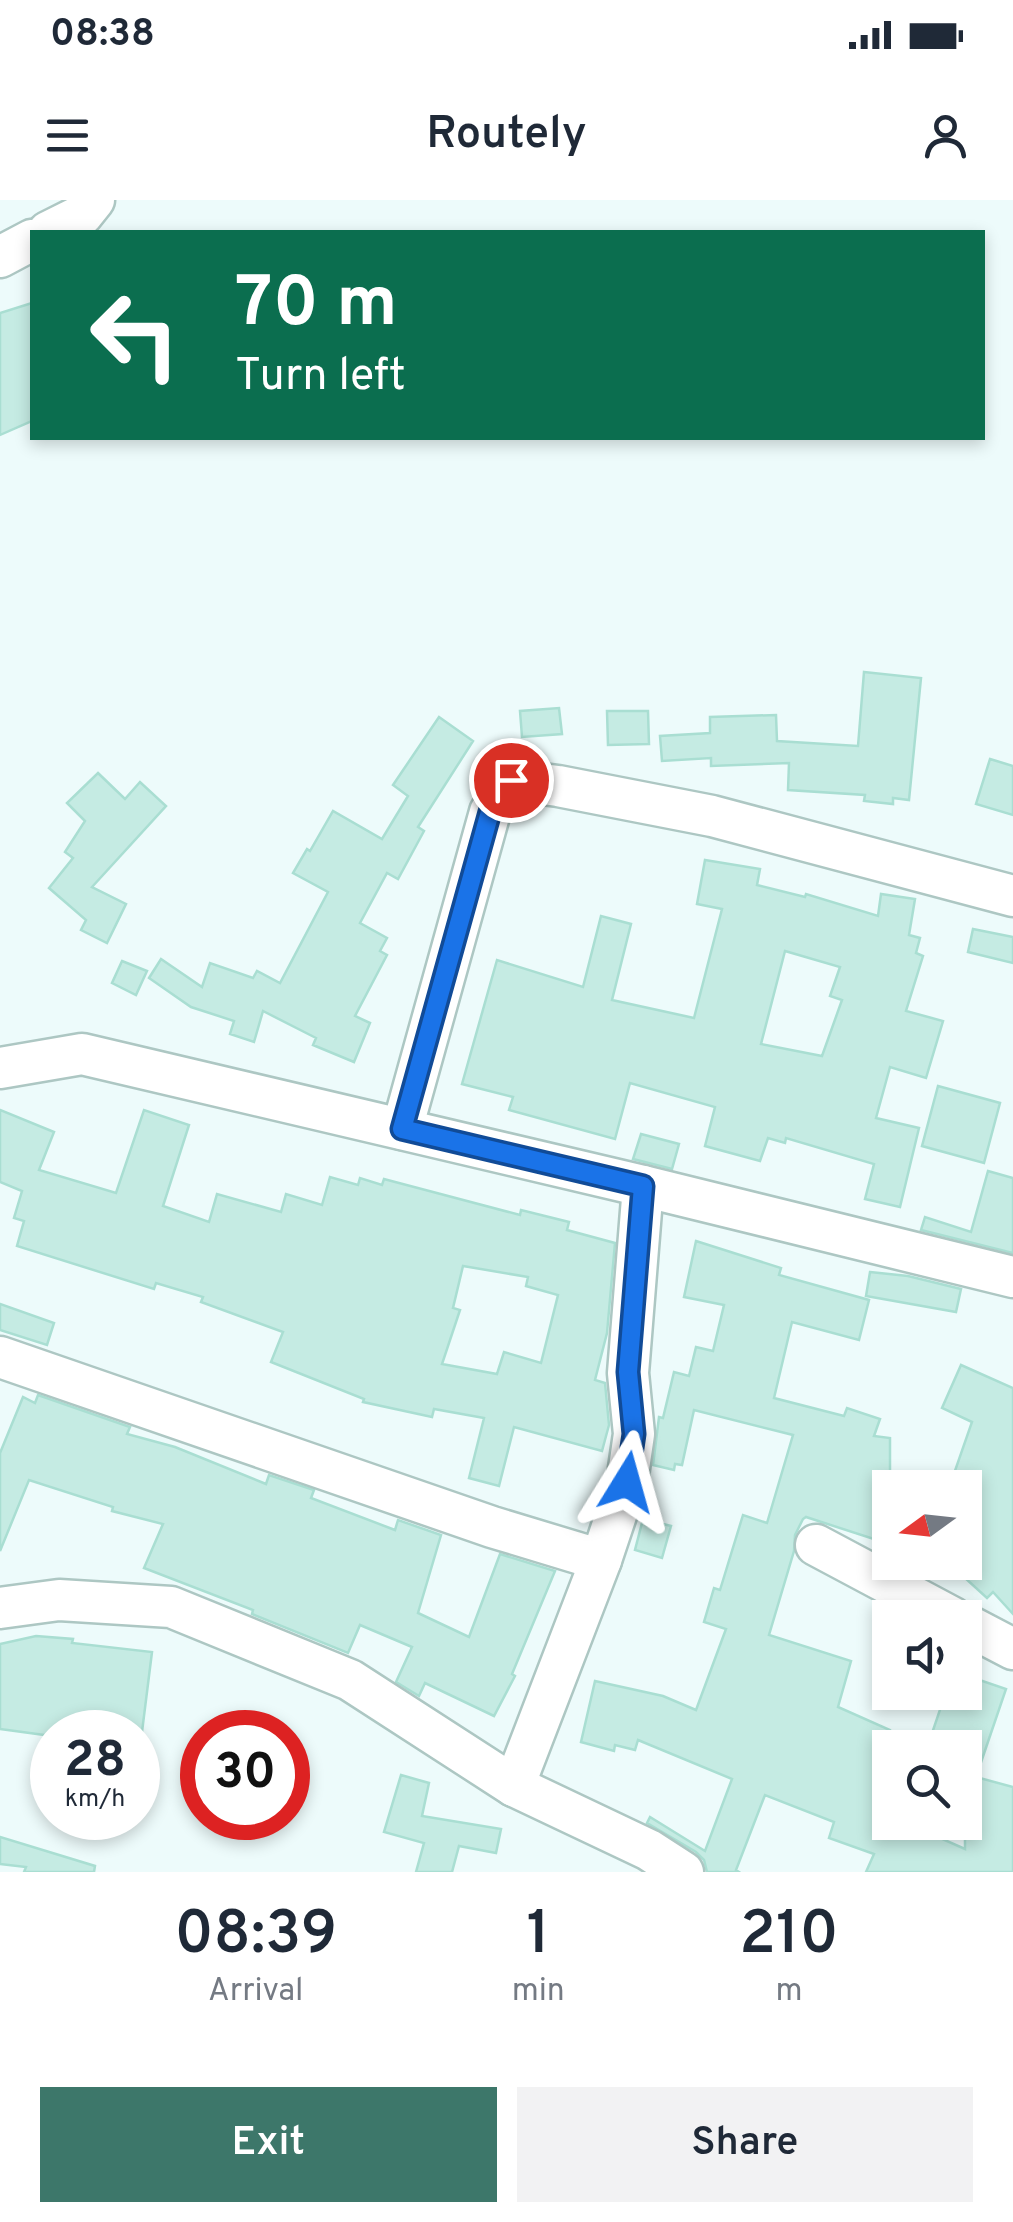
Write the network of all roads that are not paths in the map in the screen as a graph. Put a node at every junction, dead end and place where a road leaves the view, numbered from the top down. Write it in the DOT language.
graph roads {
  1 [pos="94,200"];
  2 [pos="52,230"];
  3 [pos="30,241"];
  4 [pos="0,256"];
  5 [pos="1013,896"];
  6 [pos="0,1068"];
  7 [pos="402,1129"];
  8 [pos="643,1186"];
  9 [pos="1013,1277"];
  10 [pos="0,1356"];
  11 [pos="816,1545"];
  12 [pos="600,1560"];
  13 [pos="919,1600"];
  14 [pos="0,1608"];
  15 [pos="982,1633"];
  16 [pos="1013,1649"];
  17 [pos="514,1786"];
  18 [pos="683,1872"];
  1 -- 2 [label="street"];
  3 -- 4 [label="street"];
  5 -- 7 [label="street"];
  6 -- 7 [label="street"];
  7 -- 8 [label="street"];
  8 -- 9 [label="street"];
  8 -- 12 [label="street"];
  10 -- 12 [label="street"];
  11 -- 13 [label="street"];
  12 -- 17 [label="street"];
  14 -- 17 [label="street"];
  15 -- 16 [label="street"];
  17 -- 18 [label="street"];
}
